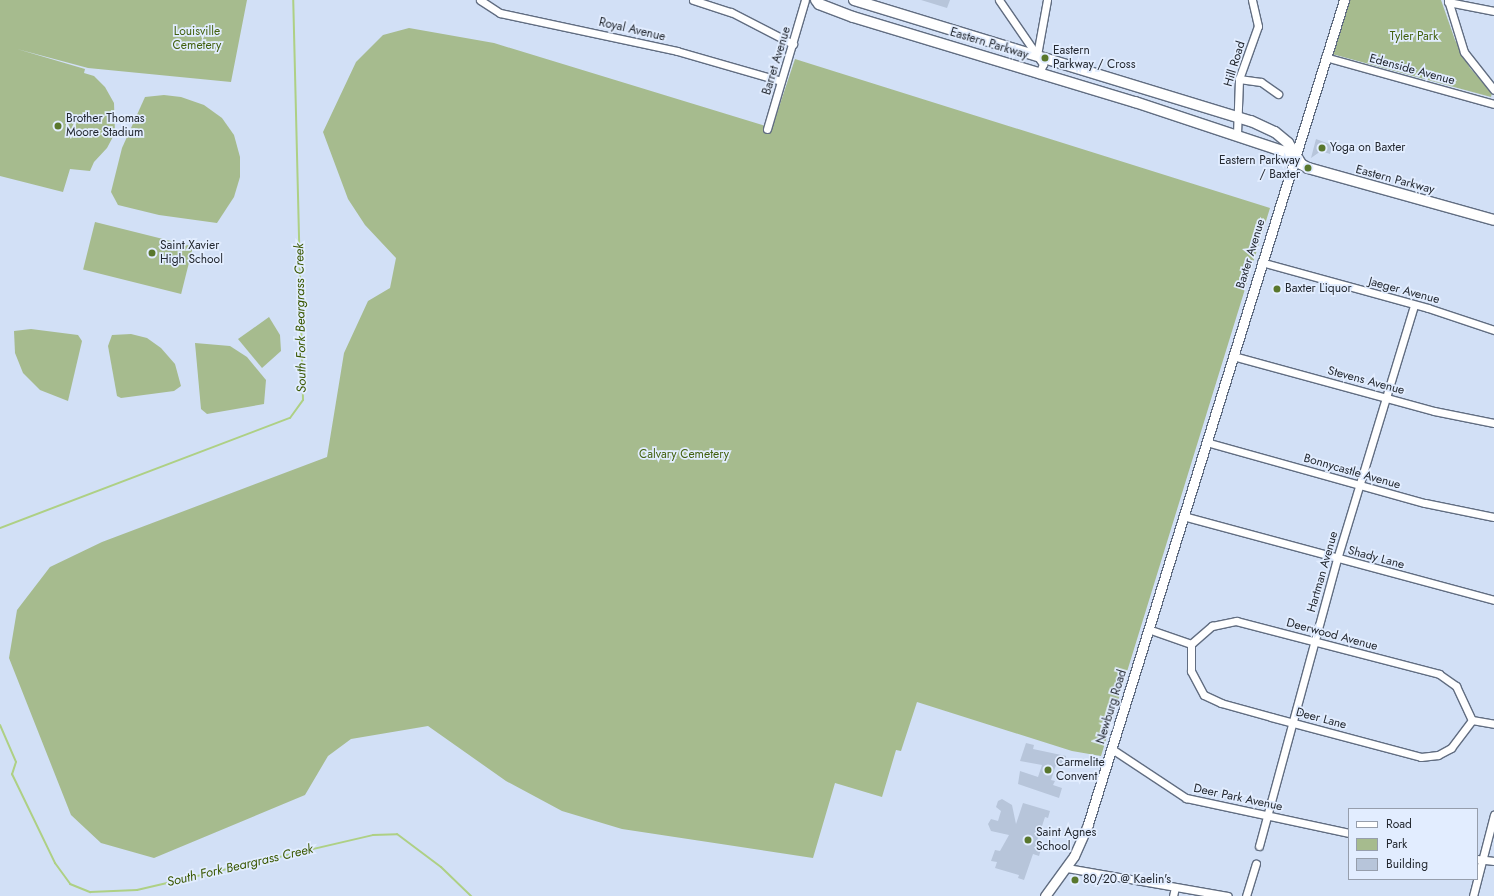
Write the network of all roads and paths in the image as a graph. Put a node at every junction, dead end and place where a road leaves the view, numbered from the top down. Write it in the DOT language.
graph roads {
  1 [pos="480,0"];
  2 [pos="693,0"];
  3 [pos="805,0"];
  4 [pos="816,0"];
  5 [pos="854,0"];
  6 [pos="999,0"];
  7 [pos="1047,0"];
  8 [pos="1252,0"];
  9 [pos="1344,0"];
  10 [pos="1448,1"];
  11 [pos="1494,11"];
  12 [pos="793,44"];
  13 [pos="1037,55"];
  14 [pos="1325,57"];
  15 [pos="1039,74"];
  16 [pos="1239,79"];
  17 [pos="781,81"];
  18 [pos="1494,90"];
  19 [pos="1278,94"];
  20 [pos="1494,104"];
  21 [pos="1238,117"];
  22 [pos="767,129"];
  23 [pos="1237,134"];
  24 [pos="1294,155"];
  25 [pos="1494,220"];
  26 [pos="1261,262"];
  27 [pos="1414,305"];
  28 [pos="1494,330"];
  29 [pos="1233,356"];
  30 [pos="1387,398"];
  31 [pos="1494,423"];
  32 [pos="1206,442"];
  33 [pos="1360,485"];
  34 [pos="1183,516"];
  35 [pos="1494,518"];
  36 [pos="1337,559"];
  37 [pos="1494,600"];
  38 [pos="1148,629"];
  39 [pos="1315,642"];
  40 [pos="1192,644"];
  41 [pos="1472,720"];
  42 [pos="1293,723"];
  43 [pos="1494,724"];
  44 [pos="1112,749"];
  45 [pos="1494,815"];
  46 [pos="1268,816"];
  47 [pos="1348,833"];
  48 [pos="1259,846"];
  49 [pos="1480,859"];
  50 [pos="1494,861"];
  51 [pos="1256,864"];
  52 [pos="1067,868"];
  53 [pos="1478,870"];
  54 [pos="1476,880"];
  55 [pos="1175,887"];
  56 [pos="1045,896"];
  57 [pos="1173,896"];
  58 [pos="1228,896"];
  59 [pos="1246,896"];
  60 [pos="1473,896"];
  1 -- 17 [label="street, Royal Avenue"];
  2 -- 12 [label="street"];
  3 -- 12 [label="street, Barret Avenue"];
  4 -- 15 [label="main road, Eastern Parkway"];
  5 -- 13 [label="main road, Eastern Parkway"];
  6 -- 13 [label="street"];
  7 -- 13 [label="street"];
  8 -- 16 [label="street, Hill Road"];
  9 -- 14 [label="main road, Baxter Avenue"];
  10 -- 11 [label="street"];
  10 -- 18 [label="street"];
  12 -- 17 [label="street, Barret Avenue"];
  13 -- 15 [label="street"];
  13 -- 21 [label="main road, Eastern Parkway"];
  14 -- 20 [label="street, Edenside Avenue"];
  14 -- 24 [label="main road, Baxter Avenue"];
  15 -- 23 [label="main road, Eastern Parkway"];
  16 -- 19 [label="street"];
  16 -- 21 [label="street, Hill Road"];
  17 -- 22 [label="street, Barret Avenue"];
  21 -- 23 [label="street, Hill Road"];
  21 -- 24 [label="main road, Eastern Parkway"];
  23 -- 24 [label="main road, Eastern Parkway"];
  24 -- 25 [label="main road, Eastern Parkway"];
  24 -- 26 [label="main road, Baxter Avenue"];
  26 -- 27 [label="street, Jaeger Avenue"];
  26 -- 29 [label="main road, Baxter Avenue"];
  27 -- 28 [label="street, Jaeger Avenue"];
  27 -- 30 [label="street, Hartman Avenue"];
  29 -- 30 [label="street, Stevens Avenue"];
  29 -- 32 [label="main road, Baxter Avenue"];
  30 -- 31 [label="street, Stevens Avenue"];
  30 -- 33 [label="street, Hartman Avenue"];
  32 -- 33 [label="street, Bonnycastle Avenue"];
  32 -- 34 [label="main road, Baxter Avenue"];
  33 -- 35 [label="street, Bonnycastle Avenue"];
  33 -- 36 [label="street, Hartman Avenue"];
  34 -- 36 [label="street, Shady Lane"];
  34 -- 38 [label="main road, Newburg Road"];
  36 -- 37 [label="street, Shady Lane"];
  36 -- 39 [label="street, Hartman Avenue"];
  38 -- 40 [label="street"];
  38 -- 44 [label="main road, Newburg Road"];
  39 -- 40 [label="street, Deerwood Avenue"];
  39 -- 41 [label="street, Deerwood Avenue"];
  39 -- 42 [label="street, Hartman Avenue"];
  40 -- 42 [label="street, Deer Lane"];
  41 -- 42 [label="street, Deer Lane"];
  41 -- 43 [label="street"];
  42 -- 46 [label="street, Hartman Avenue"];
  44 -- 46 [label="street, Deer Park Avenue"];
  44 -- 52 [label="main road, Newburg Road"];
  45 -- 49 [label="street"];
  46 -- 47 [label="street, Deer Park Avenue"];
  46 -- 48 [label="street, Hartman Avenue"];
  49 -- 50 [label="street"];
  49 -- 53 [label="street"];
  51 -- 59 [label="street"];
  52 -- 55 [label="street"];
  52 -- 56 [label="main road, Newburg Road"];
  54 -- 60 [label="street"];
  55 -- 57 [label="street"];
  55 -- 58 [label="street"];
}
